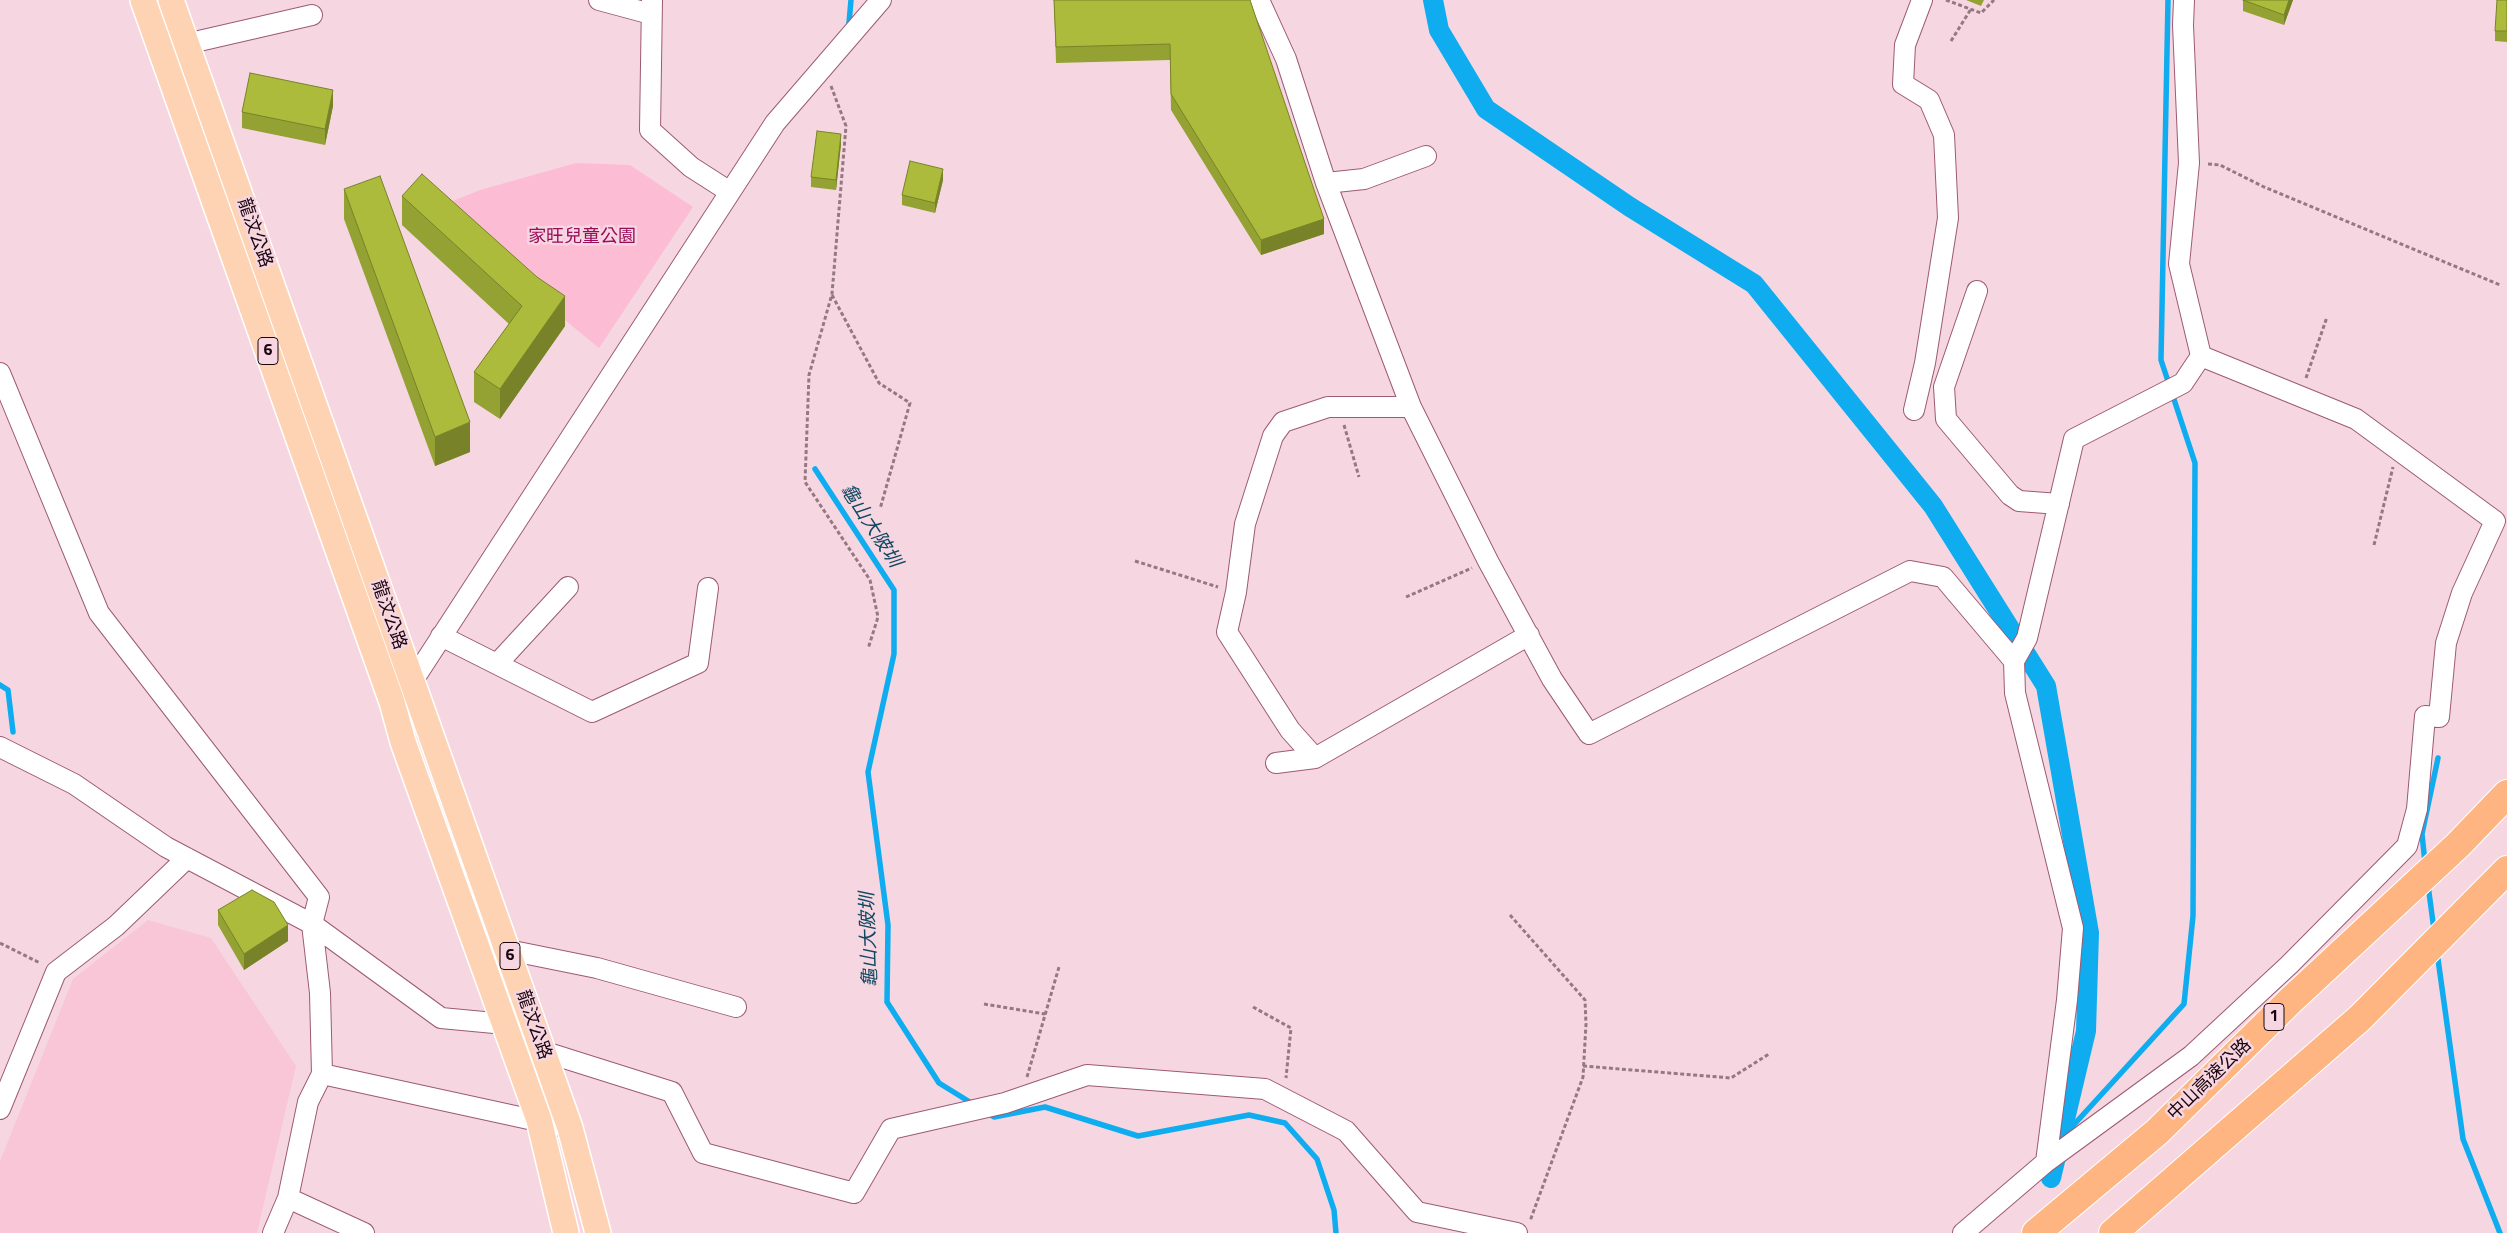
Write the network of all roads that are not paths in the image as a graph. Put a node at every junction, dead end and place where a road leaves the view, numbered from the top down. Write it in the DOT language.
graph roads {
  1 [pos="143,0"];
  2 [pos="170,0"];
  3 [pos="599,0"];
  4 [pos="881,0"];
  5 [pos="1259,0"];
  6 [pos="1922,0"];
  7 [pos="2184,0"];
  8 [pos="652,7"];
  9 [pos="312,15"];
  10 [pos="186,44"];
  11 [pos="1426,156"];
  12 [pos="231,167"];
  13 [pos="206,173"];
  14 [pos="1326,184"];
  15 [pos="730,192"];
  16 [pos="1976,292"];
  17 [pos="2201,356"];
  18 [pos="0,373"];
  19 [pos="1411,407"];
  20 [pos="1914,410"];
  21 [pos="2059,504"];
  22 [pos="568,587"];
  23 [pos="708,588"];
  24 [pos="1529,635"];
  25 [pos="441,636"];
  26 [pos="2014,661"];
  27 [pos="497,664"];
  28 [pos="412,682"];
  29 [pos="392,702"];
  30 [pos="0,746"];
  31 [pos="1315,758"];
  32 [pos="1276,763"];
  33 [pos="2507,794"];
  34 [pos="187,858"];
  35 [pos="2507,870"];
  36 [pos="312,924"];
  37 [pos="508,950"];
  38 [pos="482,959"];
  39 [pos="736,1007"];
  40 [pos="531,1019"];
  41 [pos="505,1024"];
  42 [pos="542,1051"];
  43 [pos="322,1074"];
  44 [pos="6,1076"];
  45 [pos="0,1109"];
  46 [pos="539,1120"];
  47 [pos="570,1128"];
  48 [pos="2046,1161"];
  49 [pos="288,1198"];
  50 [pos="1523,1228"];
  51 [pos="273,1233"];
  52 [pos="364,1233"];
  53 [pos="566,1233"];
  54 [pos="598,1233"];
  55 [pos="1963,1233"];
  56 [pos="2036,1233"];
  57 [pos="2113,1233"];
  1 -- 13 [label="main road, 龍汶公路 / 6"];
  2 -- 10 [label="main road, 龍汶公路 / 6"];
  3 -- 8 [label="street"];
  4 -- 15 [label="street"];
  5 -- 14 [label="street"];
  6 -- 20 [label="street"];
  7 -- 17 [label="street"];
  8 -- 15 [label="street"];
  9 -- 10 [label="street"];
  10 -- 12 [label="main road, 龍汶公路 / 6"];
  11 -- 14 [label="street"];
  12 -- 13 [label="main road"];
  12 -- 28 [label="main road, 龍汶公路 / 6"];
  13 -- 29 [label="main road, 龍汶公路 / 6"];
  14 -- 19 [label="street"];
  15 -- 25 [label="street"];
  16 -- 21 [label="street"];
  17 -- 21 [label="street"];
  17 -- 48 [label="street"];
  18 -- 36 [label="street"];
  19 -- 24 [label="street"];
  19 -- 31 [label="street"];
  21 -- 26 [label="street"];
  22 -- 27 [label="street"];
  23 -- 27 [label="street"];
  24 -- 26 [label="street"];
  24 -- 31 [label="street"];
  25 -- 27 [label="street"];
  25 -- 28 [label="street"];
  26 -- 48 [label="street"];
  28 -- 29 [label="street"];
  28 -- 37 [label="main road, 龍汶公路 / 6"];
  29 -- 38 [label="main road, 龍汶公路 / 6"];
  30 -- 34 [label="street"];
  31 -- 32 [label="street"];
  33 -- 56 [label="highway, 中山高速公路 / 1"];
  34 -- 36 [label="street"];
  34 -- 44 [label="street"];
  35 -- 57 [label="highway"];
  36 -- 41 [label="street"];
  36 -- 43 [label="street"];
  37 -- 38 [label="street"];
  37 -- 39 [label="street"];
  37 -- 40 [label="main road, 龍汶公路 / 6"];
  38 -- 41 [label="main road, 龍汶公路 / 6"];
  40 -- 41 [label="street"];
  40 -- 42 [label="main road, 龍汶公路 / 6"];
  41 -- 46 [label="main road, 龍汶公路 / 6"];
  42 -- 47 [label="main road, 龍汶公路 / 6"];
  42 -- 50 [label="street"];
  43 -- 46 [label="street"];
  43 -- 49 [label="street"];
  44 -- 45 [label="street"];
  46 -- 47 [label="street"];
  46 -- 53 [label="main road, 龍汶公路 / 6"];
  47 -- 54 [label="main road, 龍汶公路 / 6"];
  48 -- 55 [label="street"];
  49 -- 51 [label="street"];
  49 -- 52 [label="street"];
}
